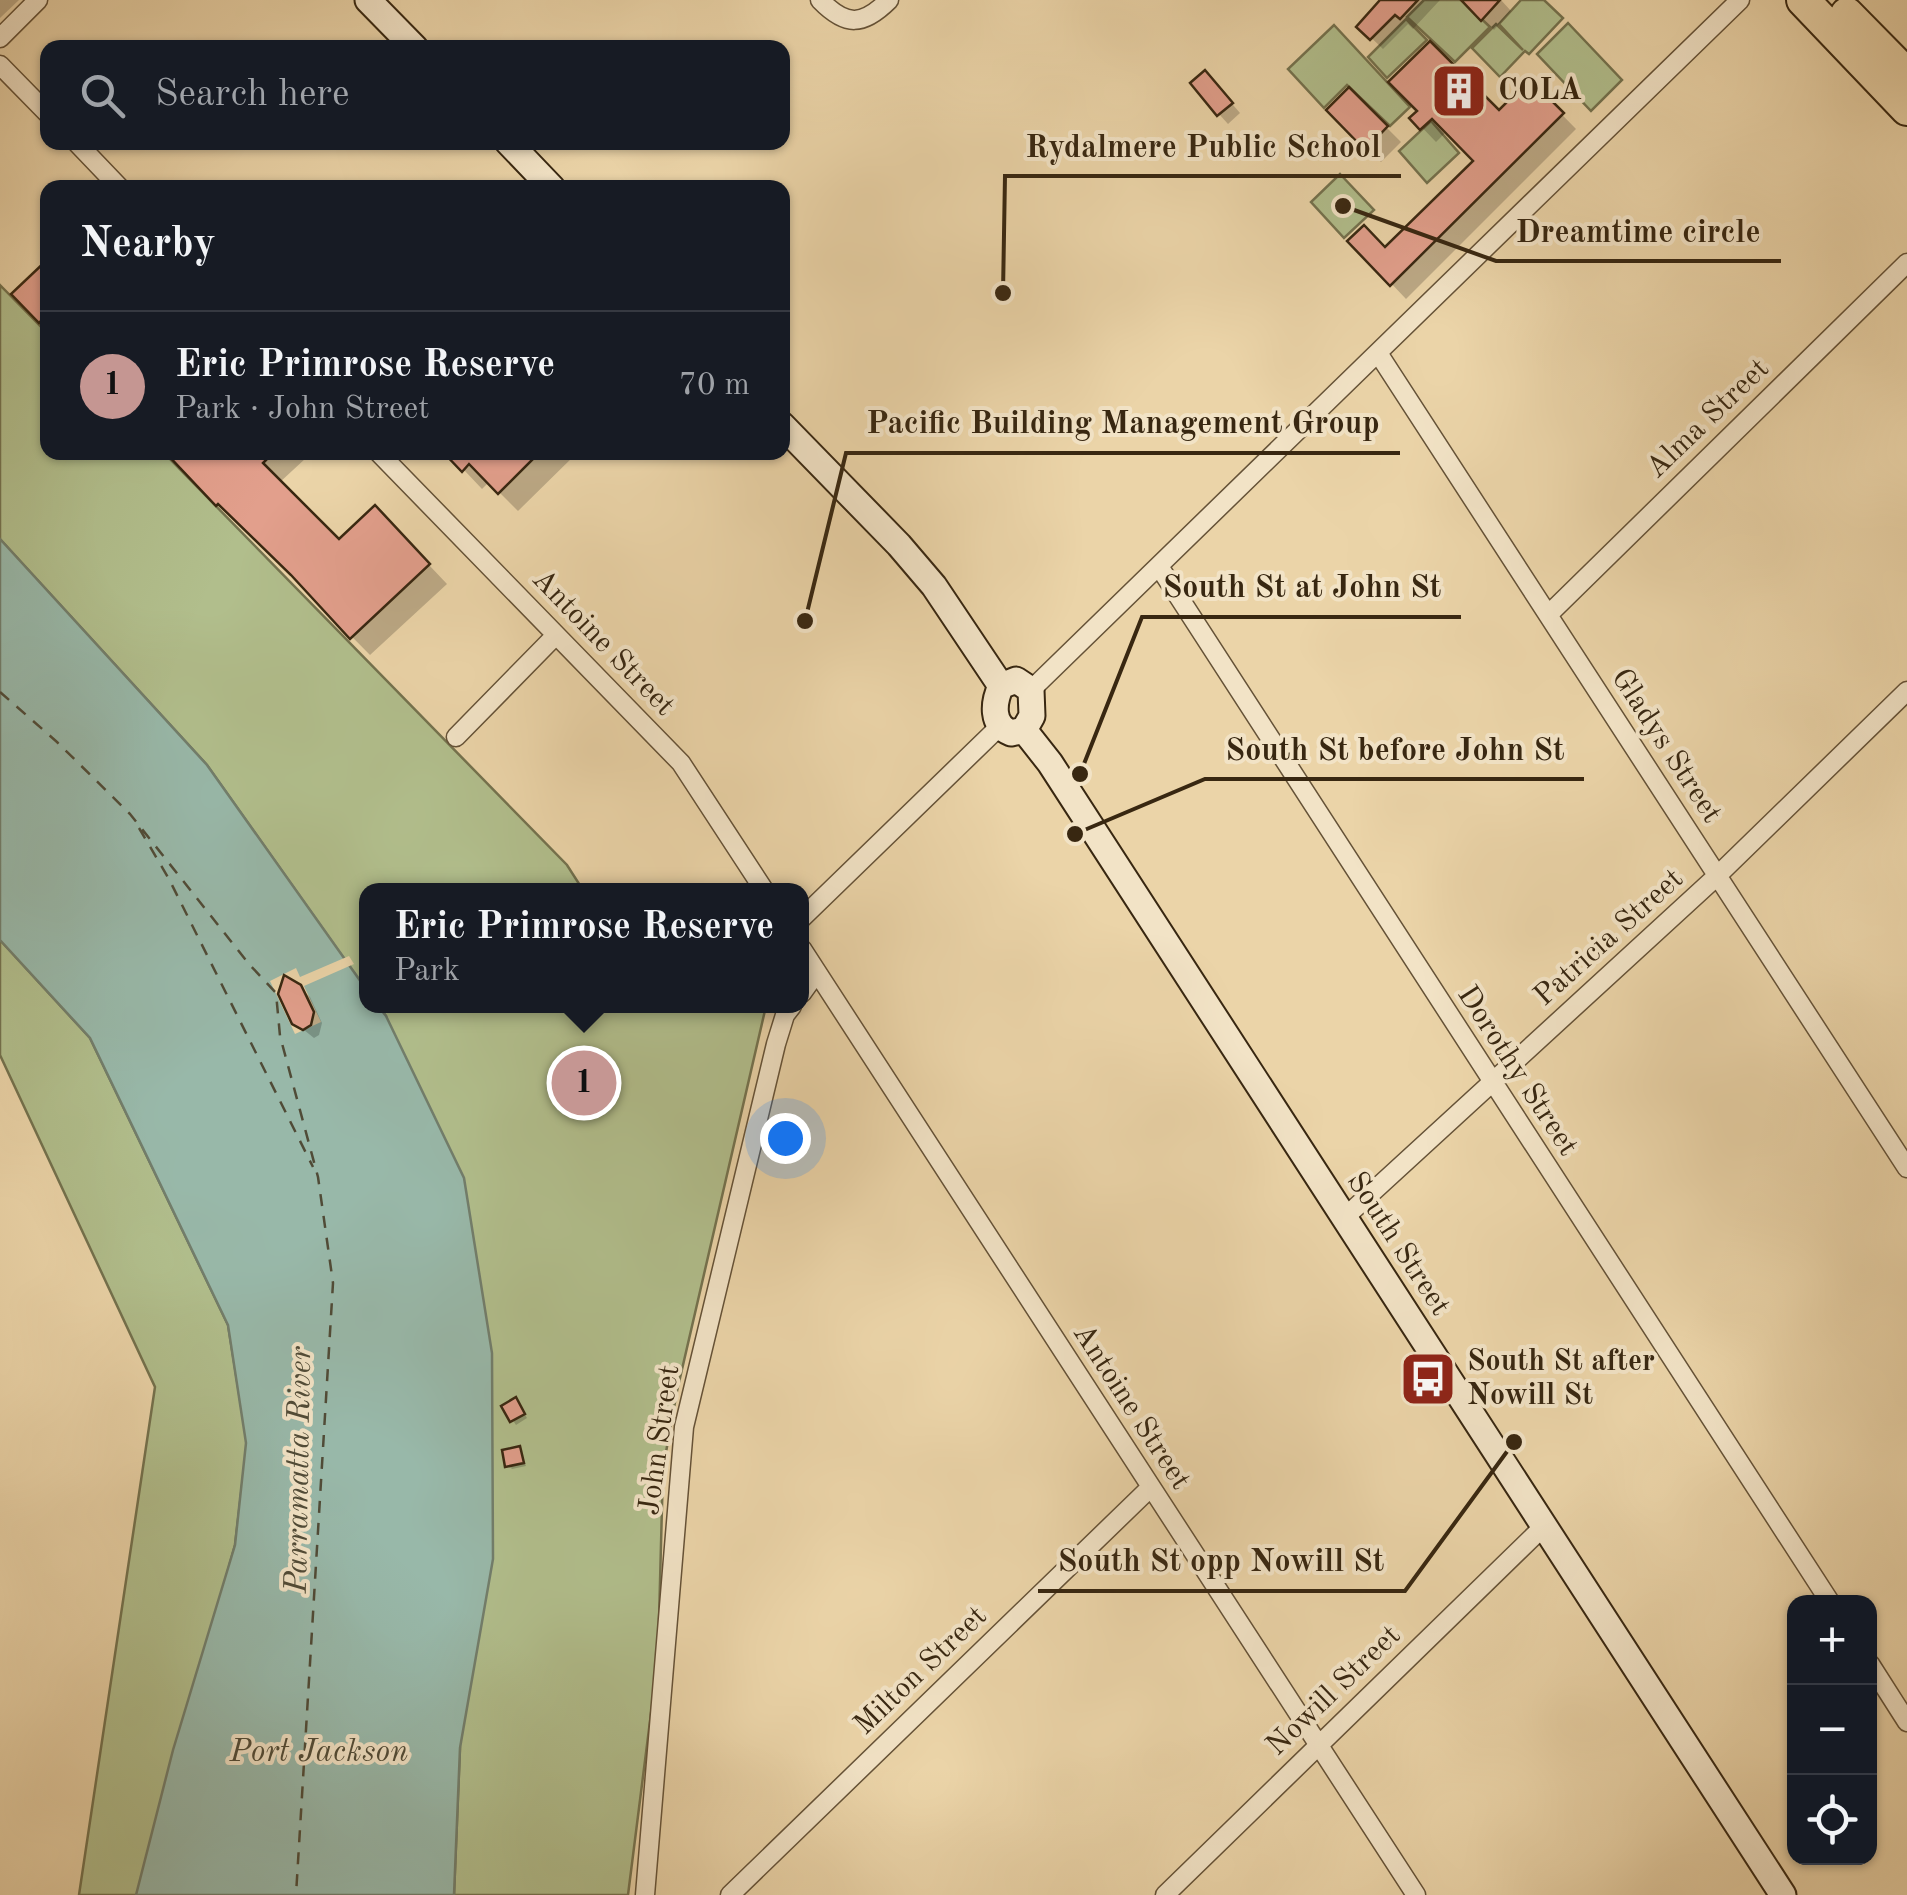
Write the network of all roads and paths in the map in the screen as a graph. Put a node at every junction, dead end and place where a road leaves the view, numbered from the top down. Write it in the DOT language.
graph roads {
  1 [pos="38,0"];
  2 [pos="368,0"];
  3 [pos="820,0"];
  4 [pos="889,0"];
  5 [pos="1740,0"];
  6 [pos="1803,0"];
  7 [pos="1833,0"];
  8 [pos="0,38"];
  9 [pos="406,40"];
  10 [pos="0,65"];
  11 [pos="1907,76"];
  12 [pos="40,106"];
  13 [pos="1907,110"];
  14 [pos="84,150"];
  15 [pos="516,150"];
  16 [pos="112,180"];
  17 [pos="544,180"];
  18 [pos="1907,263"];
  19 [pos="1378,353"];
  20 [pos="790,433"];
  21 [pos="386,460"];
  22 [pos="1160,568"];
  23 [pos="1548,615"];
  24 [pos="556,635"];
  25 [pos="1001,686"];
  26 [pos="1031,690"];
  27 [pos="1907,692"];
  28 [pos="1012,728"];
  29 [pos="456,737"];
  30 [pos="1717,876"];
  31 [pos="759,883"];
  32 [pos="809,912"];
  33 [pos="809,959"];
  34 [pos="817,972"];
  35 [pos="809,983"];
  36 [pos="787,1013"];
  37 [pos="1492,1082"];
  38 [pos="1906,1165"];
  39 [pos="1343,1219"];
  40 [pos="1151,1487"];
  41 [pos="1543,1526"];
  42 [pos="1825,1595"];
  43 [pos="1877,1675"];
  44 [pos="1907,1722"];
  45 [pos="1318,1746"];
  46 [pos="645,1895"];
  47 [pos="730,1895"];
  48 [pos="1164,1895"];
  49 [pos="1416,1895"];
  50 [pos="1783,1895"];
  1 -- 8 [label="street"];
  2 -- 9 [label="street"];
  3 -- 4 [label="street"];
  5 -- 19 [label="street"];
  6 -- 13 [label="highway"];
  7 -- 11 [label="highway"];
  10 -- 12 [label="street"];
  14 -- 16 [label="street"];
  15 -- 17 [label="street"];
  18 -- 23 [label="street, Alma Street"];
  19 -- 22 [label="street"];
  19 -- 23 [label="street, Gladys Street"];
  20 -- 25 [label="street"];
  21 -- 24 [label="street, Antoine Street"];
  22 -- 26 [label="street"];
  22 -- 37 [label="street, Dorothy Street"];
  23 -- 30 [label="street, Gladys Street"];
  24 -- 29 [label="street"];
  24 -- 31 [label="street, Antoine Street"];
  25 -- 26 [label="street"];
  25 -- 28 [label="street"];
  26 -- 28 [label="street"];
  27 -- 30 [label="street, Patricia Street"];
  28 -- 32 [label="street"];
  28 -- 39 [label="street, South Street"];
  30 -- 37 [label="street, Patricia Street"];
  30 -- 38 [label="street, Gladys Street"];
  33 -- 34 [label="street, Antoine Street"];
  34 -- 35 [label="street"];
  34 -- 40 [label="street, Antoine Street"];
  36 -- 46 [label="street, John Street"];
  37 -- 39 [label="street, Patricia Street"];
  37 -- 42 [label="street, Dorothy Street"];
  39 -- 41 [label="street, South Street"];
  40 -- 45 [label="street, Antoine Street"];
  40 -- 47 [label="street, Milton Street"];
  41 -- 45 [label="street, Nowill Street"];
  41 -- 50 [label="street, South Street"];
  43 -- 44 [label="street"];
  45 -- 48 [label="street, Nowill Street"];
  45 -- 49 [label="street, Antoine Street"];
}
